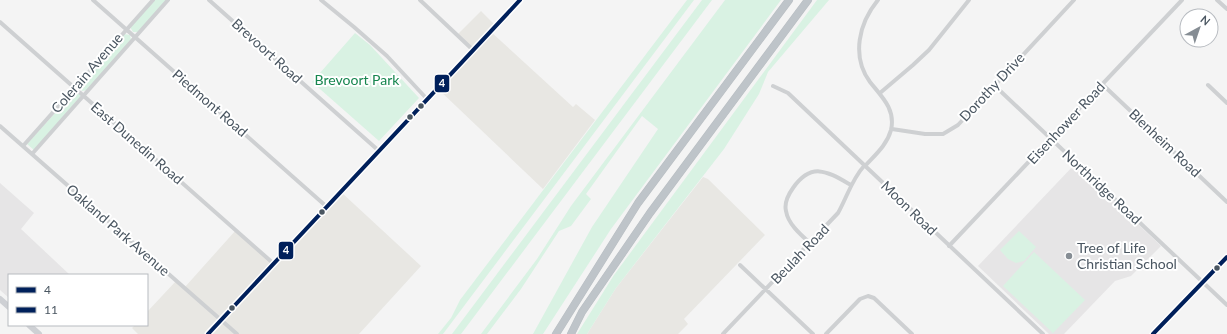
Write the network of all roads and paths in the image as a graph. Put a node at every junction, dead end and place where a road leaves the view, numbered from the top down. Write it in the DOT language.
graph roads {
  1 [pos="93,0"];
  2 [pos="152,0"];
  3 [pos="168,0"];
  4 [pos="209,0"];
  5 [pos="321,0"];
  6 [pos="420,0"];
  7 [pos="790,0"];
  8 [pos="808,0"];
  9 [pos="878,0"];
  10 [pos="969,0"];
  11 [pos="1074,0"];
  12 [pos="1182,0"];
  13 [pos="1217,0"];
  14 [pos="517,1"];
  15 [pos="1227,9"];
  16 [pos="0,22"];
  17 [pos="126,29"];
  18 [pos="136,38"];
  19 [pos="472,50"];
  20 [pos="1102,84"];
  21 [pos="994,85"];
  22 [pos="1208,85"];
  23 [pos="773,86"];
  24 [pos="74,88"];
  25 [pos="880,93"];
  26 [pos="84,96"];
  27 [pos="427,99"];
  28 [pos="1227,103"];
  29 [pos="0,126"];
  30 [pos="892,129"];
  31 [pos="1051,138"];
  32 [pos="23,146"];
  33 [pos="379,150"];
  34 [pos="32,154"];
  35 [pos="865,166"];
  36 [pos="851,186"];
  37 [pos="1227,202"];
  38 [pos="327,207"];
  39 [pos="810,243"];
  40 [pos="949,246"];
  41 [pos="1227,257"];
  42 [pos="274,264"];
  43 [pos="740,265"];
  44 [pos="1203,282"];
  45 [pos="766,290"];
  46 [pos="0,299"];
  47 [pos="1227,305"];
  48 [pos="8,306"];
  49 [pos="569,313"];
  50 [pos="221,320"];
  51 [pos="30,326"];
  52 [pos="39,334"];
  53 [pos="208,334"];
  54 [pos="237,334"];
  55 [pos="551,334"];
  56 [pos="556,334"];
  57 [pos="571,334"];
  58 [pos="723,334"];
  59 [pos="813,334"];
  60 [pos="826,334"];
  61 [pos="912,334"];
  62 [pos="1043,334"];
  63 [pos="1153,334"];
  1 -- 17 [label="street, Piedmont Road"];
  2 -- 17 [label="street, Colerain Avenue"];
  3 -- 18 [label="street, Colerain Avenue"];
  4 -- 33 [label="street, Brevoort Road"];
  5 -- 27 [label="street"];
  6 -- 19 [label="street"];
  7 -- 49 [label="highway"];
  8 -- 57 [label="highway"];
  9 -- 25 [label="street"];
  10 -- 25 [label="street"];
  11 -- 21 [label="street, Dorothy Drive"];
  12 -- 20 [label="street, Eisenhower Road"];
  13 -- 15 [label="street"];
  14 -- 19 [label="main road"];
  16 -- 24 [label="street, East Dunedin Road"];
  17 -- 18 [label="street, Piedmont Road"];
  17 -- 24 [label="street, Colerain Avenue"];
  18 -- 26 [label="street, Colerain Avenue"];
  18 -- 38 [label="street, Piedmont Road"];
  19 -- 27 [label="main road"];
  20 -- 31 [label="street, Eisenhower Road"];
  20 -- 37 [label="street, Blenheim Road"];
  21 -- 30 [label="street, Dorothy Drive"];
  21 -- 31 [label="street, Northridge Road"];
  22 -- 28 [label="street"];
  23 -- 35 [label="street, Moon Road"];
  24 -- 26 [label="street, East Dunedin Road"];
  24 -- 32 [label="street, Colerain Avenue"];
  25 -- 30 [label="street"];
  26 -- 34 [label="street, Colerain Avenue"];
  26 -- 42 [label="street, East Dunedin Road"];
  27 -- 33 [label="main road"];
  29 -- 32 [label="street, Oakland Park Avenue"];
  30 -- 35 [label="street, Beulah Road"];
  31 -- 40 [label="street, Eisenhower Road"];
  31 -- 44 [label="street, Northridge Road"];
  32 -- 34 [label="street, Oakland Park Avenue"];
  33 -- 38 [label="main road"];
  34 -- 50 [label="street, Oakland Park Avenue"];
  35 -- 36 [label="street, Beulah Road"];
  35 -- 40 [label="street, Moon Road"];
  36 -- 39 [label="street, Beulah Road"];
  36 -- 39 [label="street"];
  38 -- 42 [label="main road"];
  39 -- 45 [label="street, Beulah Road"];
  40 -- 62 [label="street, Moon Road"];
  41 -- 44 [label="street"];
  42 -- 50 [label="main road"];
  43 -- 45 [label="street"];
  44 -- 47 [label="street, Northridge Road"];
  44 -- 63 [label="street"];
  45 -- 58 [label="street, Beulah Road"];
  45 -- 59 [label="street"];
  46 -- 48 [label="main road"];
  49 -- 55 [label="highway"];
  49 -- 56 [label="highway"];
  50 -- 53 [label="main road"];
  50 -- 54 [label="street, Oakland Park Avenue"];
  51 -- 52 [label="main road"];
  60 -- 61 [label="street"];
}
